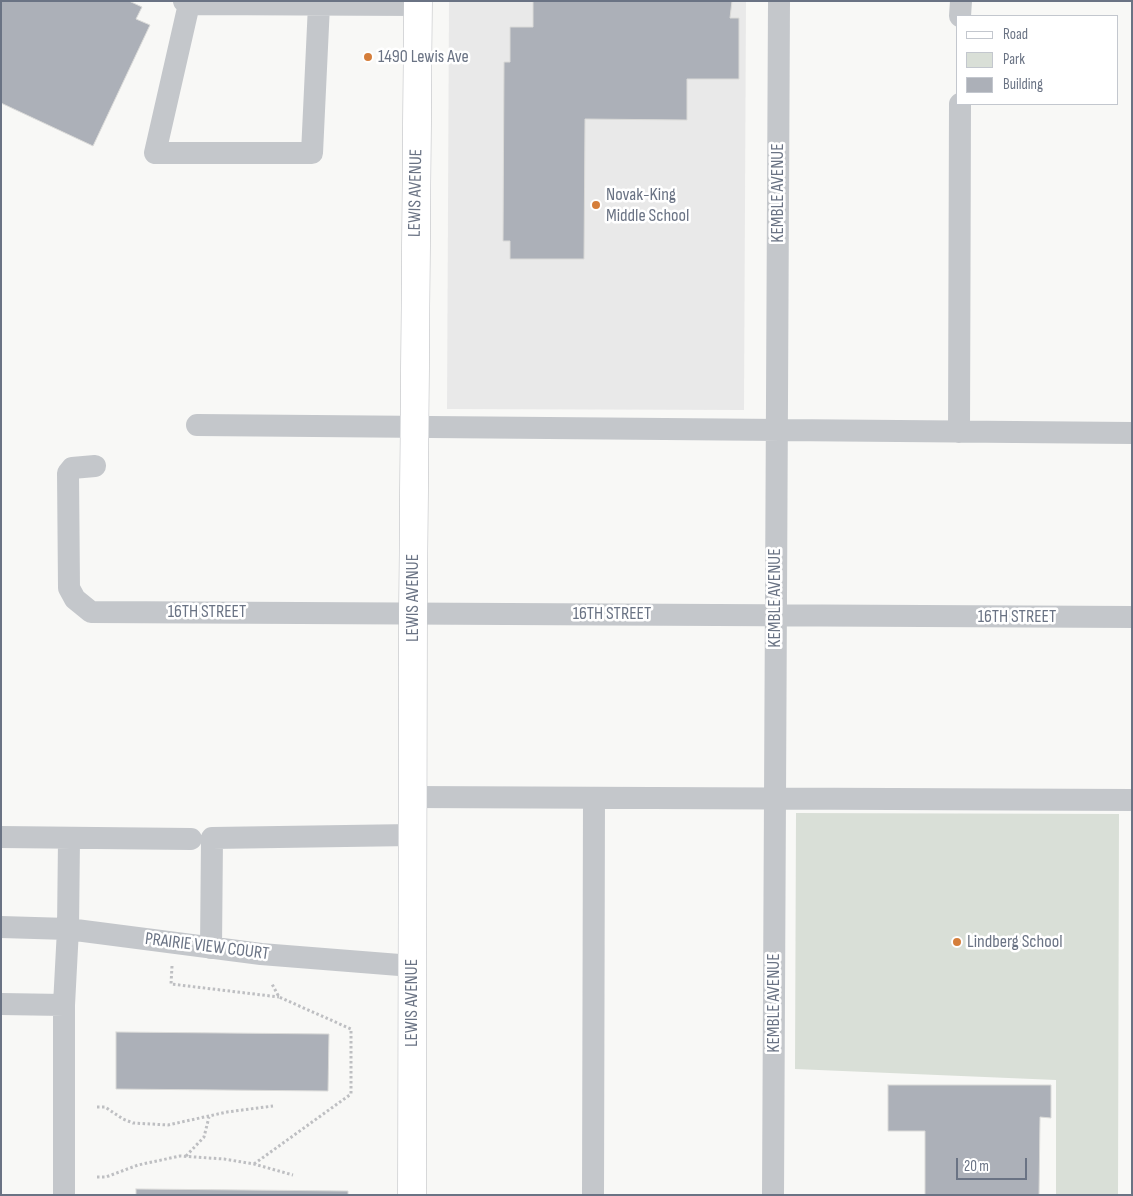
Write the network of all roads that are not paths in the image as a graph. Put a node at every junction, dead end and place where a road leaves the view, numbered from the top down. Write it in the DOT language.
graph roads {
  1 [pos="779,1"];
  2 [pos="960,1"];
  3 [pos="186,2"];
  4 [pos="345,3"];
  5 [pos="418,3"];
  6 [pos="319,5"];
  7 [pos="960,15"];
  8 [pos="960,105"];
  9 [pos="197,425"];
  10 [pos="414,427"];
  11 [pos="776,430"];
  12 [pos="959,432"];
  13 [pos="1132,433"];
  14 [pos="95,466"];
  15 [pos="413,613"];
  16 [pos="775,615"];
  17 [pos="1132,617"];
  18 [pos="412,797"];
  19 [pos="594,798"];
  20 [pos="775,799"];
  21 [pos="1132,800"];
  22 [pos="412,835"];
  23 [pos="1,837"];
  24 [pos="69,839"];
  25 [pos="191,839"];
  26 [pos="1,927"];
  27 [pos="68,929"];
  28 [pos="211,948"];
  29 [pos="412,966"];
  30 [pos="1,1004"];
  31 [pos="64,1005"];
  32 [pos="64,1195"];
  33 [pos="412,1195"];
  34 [pos="593,1195"];
  35 [pos="773,1195"];
  1 -- 11 [label="street, KEMBLE AVENUE"];
  2 -- 7 [label="street"];
  3 -- 6 [label="street"];
  3 -- 6 [label="street"];
  4 -- 5 [label="street"];
  4 -- 6 [label="street"];
  5 -- 10 [label="main road, LEWIS AVENUE"];
  8 -- 12 [label="street"];
  9 -- 10 [label="street"];
  10 -- 11 [label="street"];
  10 -- 15 [label="main road, LEWIS AVENUE"];
  11 -- 12 [label="street"];
  11 -- 16 [label="street, KEMBLE AVENUE"];
  12 -- 13 [label="street"];
  14 -- 15 [label="street, 16TH STREET"];
  15 -- 16 [label="street, 16TH STREET"];
  15 -- 18 [label="main road, LEWIS AVENUE"];
  16 -- 17 [label="street, 16TH STREET"];
  16 -- 20 [label="street, KEMBLE AVENUE"];
  18 -- 19 [label="street"];
  18 -- 22 [label="main road, LEWIS AVENUE"];
  19 -- 20 [label="street"];
  19 -- 34 [label="street"];
  20 -- 21 [label="street"];
  20 -- 35 [label="street, KEMBLE AVENUE"];
  22 -- 28 [label="street"];
  22 -- 29 [label="main road, LEWIS AVENUE"];
  23 -- 24 [label="street"];
  24 -- 25 [label="street"];
  24 -- 27 [label="street"];
  26 -- 27 [label="street, PRAIRIE VIEW COURT"];
  27 -- 28 [label="street, PRAIRIE VIEW COURT"];
  27 -- 31 [label="street"];
  28 -- 29 [label="street, PRAIRIE VIEW COURT"];
  29 -- 33 [label="main road, LEWIS AVENUE"];
  30 -- 31 [label="street"];
  31 -- 32 [label="street"];
}
